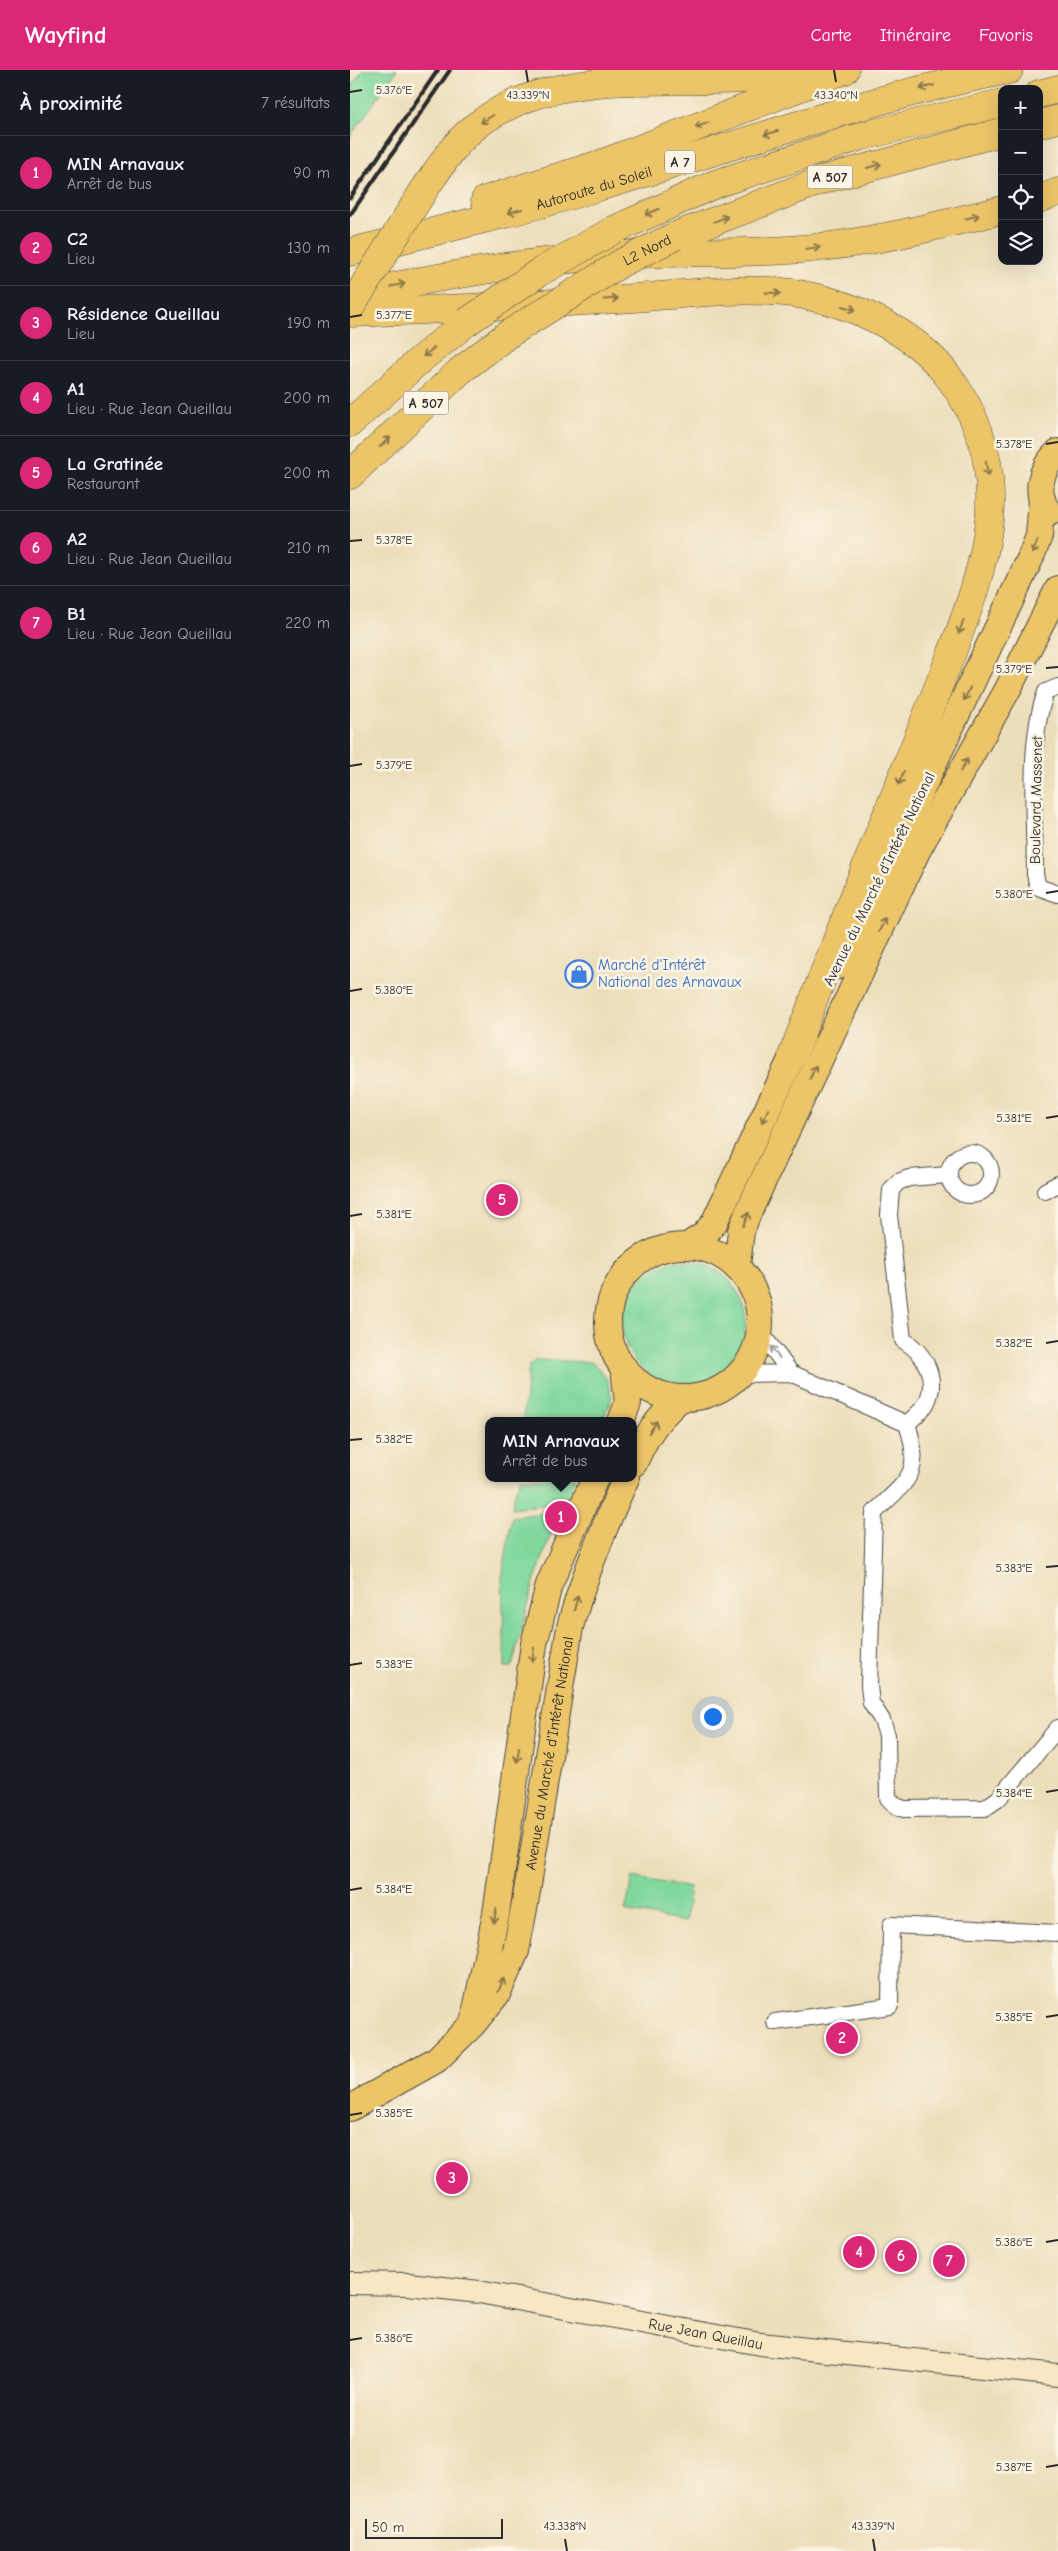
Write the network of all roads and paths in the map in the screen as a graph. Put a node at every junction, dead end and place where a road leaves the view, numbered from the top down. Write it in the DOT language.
graph roads {
  1 [pos="825,70"];
  2 [pos="846,70"];
  3 [pos="1009,70"];
  4 [pos="1058,90"];
  5 [pos="1043,93"];
  6 [pos="998,104"];
  7 [pos="1058,119"];
  8 [pos="1043,123"];
  9 [pos="998,133"];
  10 [pos="1058,192"];
  11 [pos="1043,198"];
  12 [pos="998,211"];
  13 [pos="350,237"];
  14 [pos="350,252"];
  15 [pos="350,295"];
  16 [pos="350,308"];
  17 [pos="350,312"];
  18 [pos="350,423"];
  19 [pos="1058,452"];
  20 [pos="350,475"];
  21 [pos="1042,499"];
  22 [pos="1058,521"];
  23 [pos="1058,589"];
  24 [pos="1052,690"];
  25 [pos="1058,894"];
  26 [pos="792,1056"];
  27 [pos="948,1175"];
  28 [pos="689,1245"];
  29 [pos="737,1266"];
  30 [pos="760,1332"];
  31 [pos="624,1368"];
  32 [pos="791,1373"];
  33 [pos="740,1374"];
  34 [pos="681,1398"];
  35 [pos="623,1417"];
  36 [pos="907,1424"];
  37 [pos="637,1455"];
  38 [pos="593,1482"];
  39 [pos="624,1482"];
  40 [pos="1058,1728"];
  41 [pos="1058,1933"];
  42 [pos="775,2022"];
  43 [pos="473,2024"];
  44 [pos="350,2108"];
  45 [pos="352,2283"];
  46 [pos="1058,2375"];
  1 -- 16 [label="highway, one-way, bridge"];
  2 -- 13 [label="highway, one-way"];
  3 -- 14 [label="highway, Autoroute du Soleil / A 7, one-way"];
  4 -- 5 [label="highway"];
  6 -- 18 [label="highway, A 507, one-way, bridge"];
  7 -- 8 [label="highway"];
  20 -- 9 [label="highway, L2 Nord / A 507, one-way, bridge"];
  10 -- 11 [label="highway"];
  15 -- 12 [label="highway, one-way"];
  17 -- 26 [label="highway, one-way"];
  19 -- 21 [label="main road, Avenue du Marché d'Intérêt National"];
  21 -- 22 [label="main road"];
  21 -- 26 [label="main road, Avenue du Marché d'Intérêt National, one-way"];
  29 -- 23 [label="main road, Avenue du Marché d'Intérêt National, one-way"];
  24 -- 25 [label="street, Boulevard Massenet"];
  26 -- 28 [label="main road, Avenue du Marché d'Intérêt National, one-way"];
  27 -- 36 [label="street"];
  28 -- 29 [label="main road"];
  28 -- 31 [label="main road"];
  29 -- 30 [label="main road"];
  32 -- 30 [label="street, one-way"];
  30 -- 33 [label="main road"];
  31 -- 34 [label="main road"];
  31 -- 35 [label="main road"];
  32 -- 33 [label="street"];
  32 -- 36 [label="street"];
  33 -- 34 [label="main road"];
  37 -- 34 [label="main road, one-way"];
  36 -- 40 [label="street"];
  38 -- 43 [label="main road, Avenue du Marché d'Intérêt National, one-way"];
  43 -- 39 [label="main road, Avenue du Marché d'Intérêt National, one-way"];
  41 -- 42 [label="street"];
  43 -- 44 [label="main road, Avenue du Marché d'Intérêt National"];
  45 -- 46 [label="main road, Rue Jean Queillau"];
}
